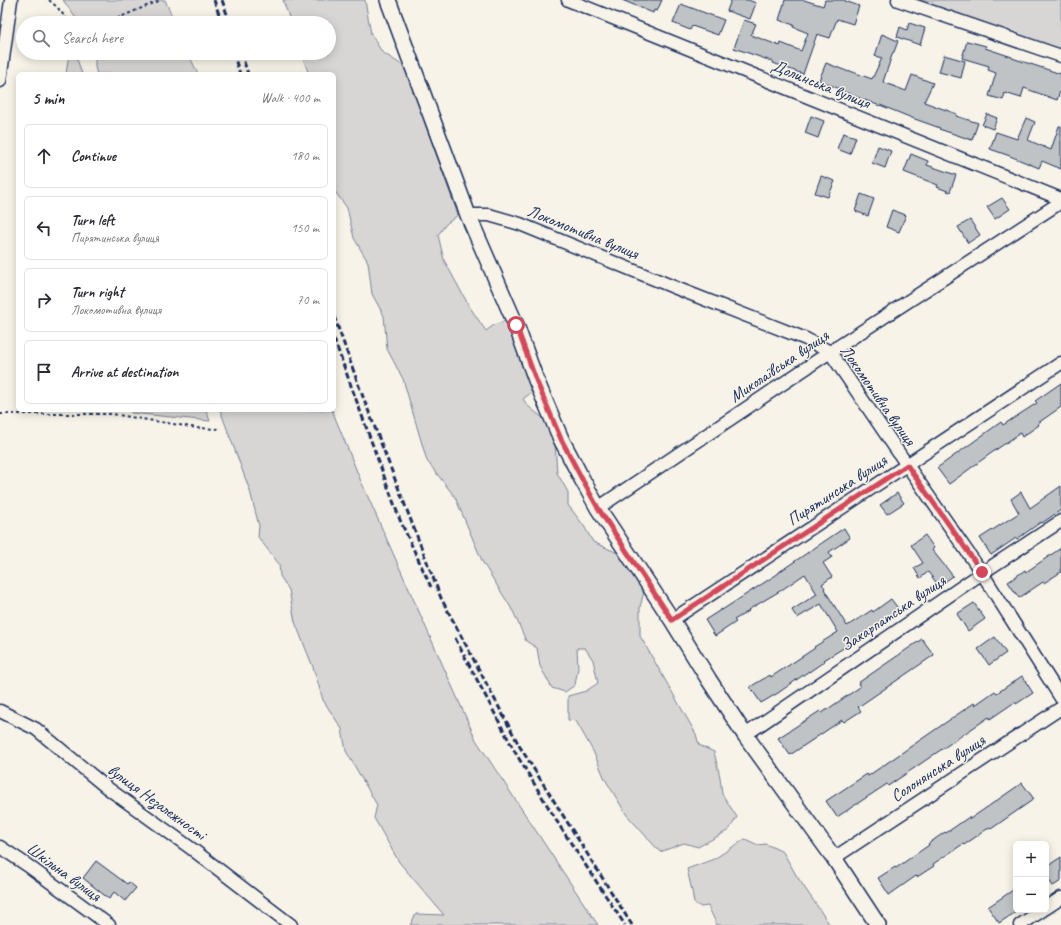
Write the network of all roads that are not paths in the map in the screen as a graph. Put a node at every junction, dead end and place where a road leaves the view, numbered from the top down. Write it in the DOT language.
graph roads {
  1 [pos="11,0"];
  2 [pos="388,0"];
  3 [pos="568,0"];
  4 [pos="898,0"];
  5 [pos="1061,56"];
  6 [pos="0,81"];
  7 [pos="1061,199"];
  8 [pos="1061,202"];
  9 [pos="468,215"];
  10 [pos="830,352"];
  11 [pos="1061,362"];
  12 [pos="907,465"];
  13 [pos="598,508"];
  14 [pos="1061,521"];
  15 [pos="982,572"];
  16 [pos="672,620"];
  17 [pos="1061,698"];
  18 [pos="1061,708"];
  19 [pos="0,711"];
  20 [pos="745,735"];
  21 [pos="0,847"];
  22 [pos="834,858"];
  23 [pos="1061,898"];
  24 [pos="1049,906"];
  25 [pos="1038,913"];
  26 [pos="109,925"];
  27 [pos="291,925"];
  28 [pos="878,925"];
  29 [pos="1020,925"];
  1 -- 6 [label="street"];
  2 -- 9 [label="street"];
  3 -- 7 [label="street, Долинська вулиця"];
  4 -- 5 [label="street"];
  8 -- 10 [label="street, Миколаївська вулиця"];
  9 -- 10 [label="street, Локомотивна вулиця"];
  9 -- 13 [label="street"];
  10 -- 12 [label="street, Локомотивна вулиця"];
  10 -- 13 [label="street, Миколаївська вулиця"];
  11 -- 12 [label="street, Пирятинська вулиця"];
  12 -- 15 [label="street, Локомотивна вулиця"];
  12 -- 16 [label="street, Пирятинська вулиця"];
  13 -- 16 [label="street"];
  14 -- 15 [label="street, Закарпатська вулиця"];
  15 -- 17 [label="street, Локомотивна вулиця"];
  15 -- 20 [label="street, Закарпатська вулиця"];
  16 -- 20 [label="street"];
  18 -- 22 [label="street, Солонянська вулиця"];
  19 -- 27 [label="street, вулиця Незалежності"];
  20 -- 22 [label="street"];
  21 -- 26 [label="street, Шкільна вулиця"];
  22 -- 28 [label="street"];
  23 -- 24 [label="street"];
  25 -- 29 [label="street"];
}
